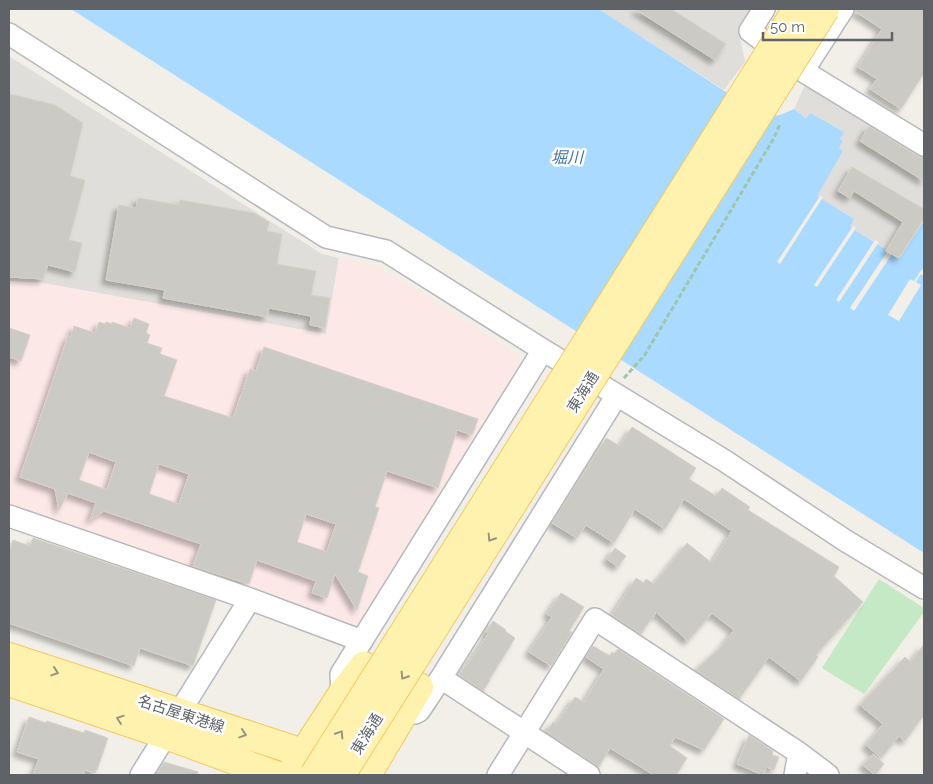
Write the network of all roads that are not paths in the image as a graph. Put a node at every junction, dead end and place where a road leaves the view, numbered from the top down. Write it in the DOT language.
graph roads {
  1 [pos="764,9"];
  2 [pos="797,9"];
  3 [pos="825,9"];
  4 [pos="843,9"];
  5 [pos="9,34"];
  6 [pos="803,71"];
  7 [pos="749,107"];
  8 [pos="924,145"];
  9 [pos="543,350"];
  10 [pos="617,395"];
  11 [pos="9,516"];
  12 [pos="924,588"];
  13 [pos="250,599"];
  14 [pos="363,654"];
  15 [pos="9,657"];
  16 [pos="9,682"];
  17 [pos="430,682"];
  18 [pos="173,724"];
  19 [pos="524,733"];
  20 [pos="799,753"];
  21 [pos="302,768"];
  22 [pos="140,775"];
  23 [pos="275,775"];
  24 [pos="341,775"];
  25 [pos="352,775"];
  26 [pos="367,775"];
  27 [pos="498,775"];
  28 [pos="589,775"];
  29 [pos="795,775"];
  30 [pos="828,775"];
  1 -- 6 [label="street"];
  2 -- 7 [label="main road, 東海通, bridge"];
  3 -- 7 [label="main road, 東海通, bridge"];
  4 -- 6 [label="street"];
  5 -- 9 [label="street"];
  6 -- 8 [label="street"];
  7 -- 14 [label="main road, bridge"];
  7 -- 17 [label="main road"];
  21 -- 7 [label="main road, 東海通, one-way, bridge"];
  7 -- 24 [label="main road, 東海通, one-way, bridge"];
  9 -- 10 [label="street"];
  9 -- 14 [label="street"];
  10 -- 12 [label="street"];
  10 -- 17 [label="street"];
  11 -- 13 [label="street"];
  13 -- 14 [label="street"];
  13 -- 18 [label="street"];
  14 -- 21 [label="main road"];
  15 -- 18 [label="main road, 名古屋東港線, one-way"];
  18 -- 16 [label="main road, 名古屋東港線, one-way"];
  17 -- 19 [label="street"];
  17 -- 26 [label="main road"];
  18 -- 21 [label="main road, 名古屋東港線, one-way"];
  18 -- 22 [label="street"];
  18 -- 23 [label="main road, 名古屋東港線"];
  19 -- 20 [label="street"];
  19 -- 27 [label="street"];
  19 -- 28 [label="street"];
  20 -- 29 [label="street"];
  20 -- 30 [label="street"];
  21 -- 25 [label="main road, 名古屋東港線"];
}
